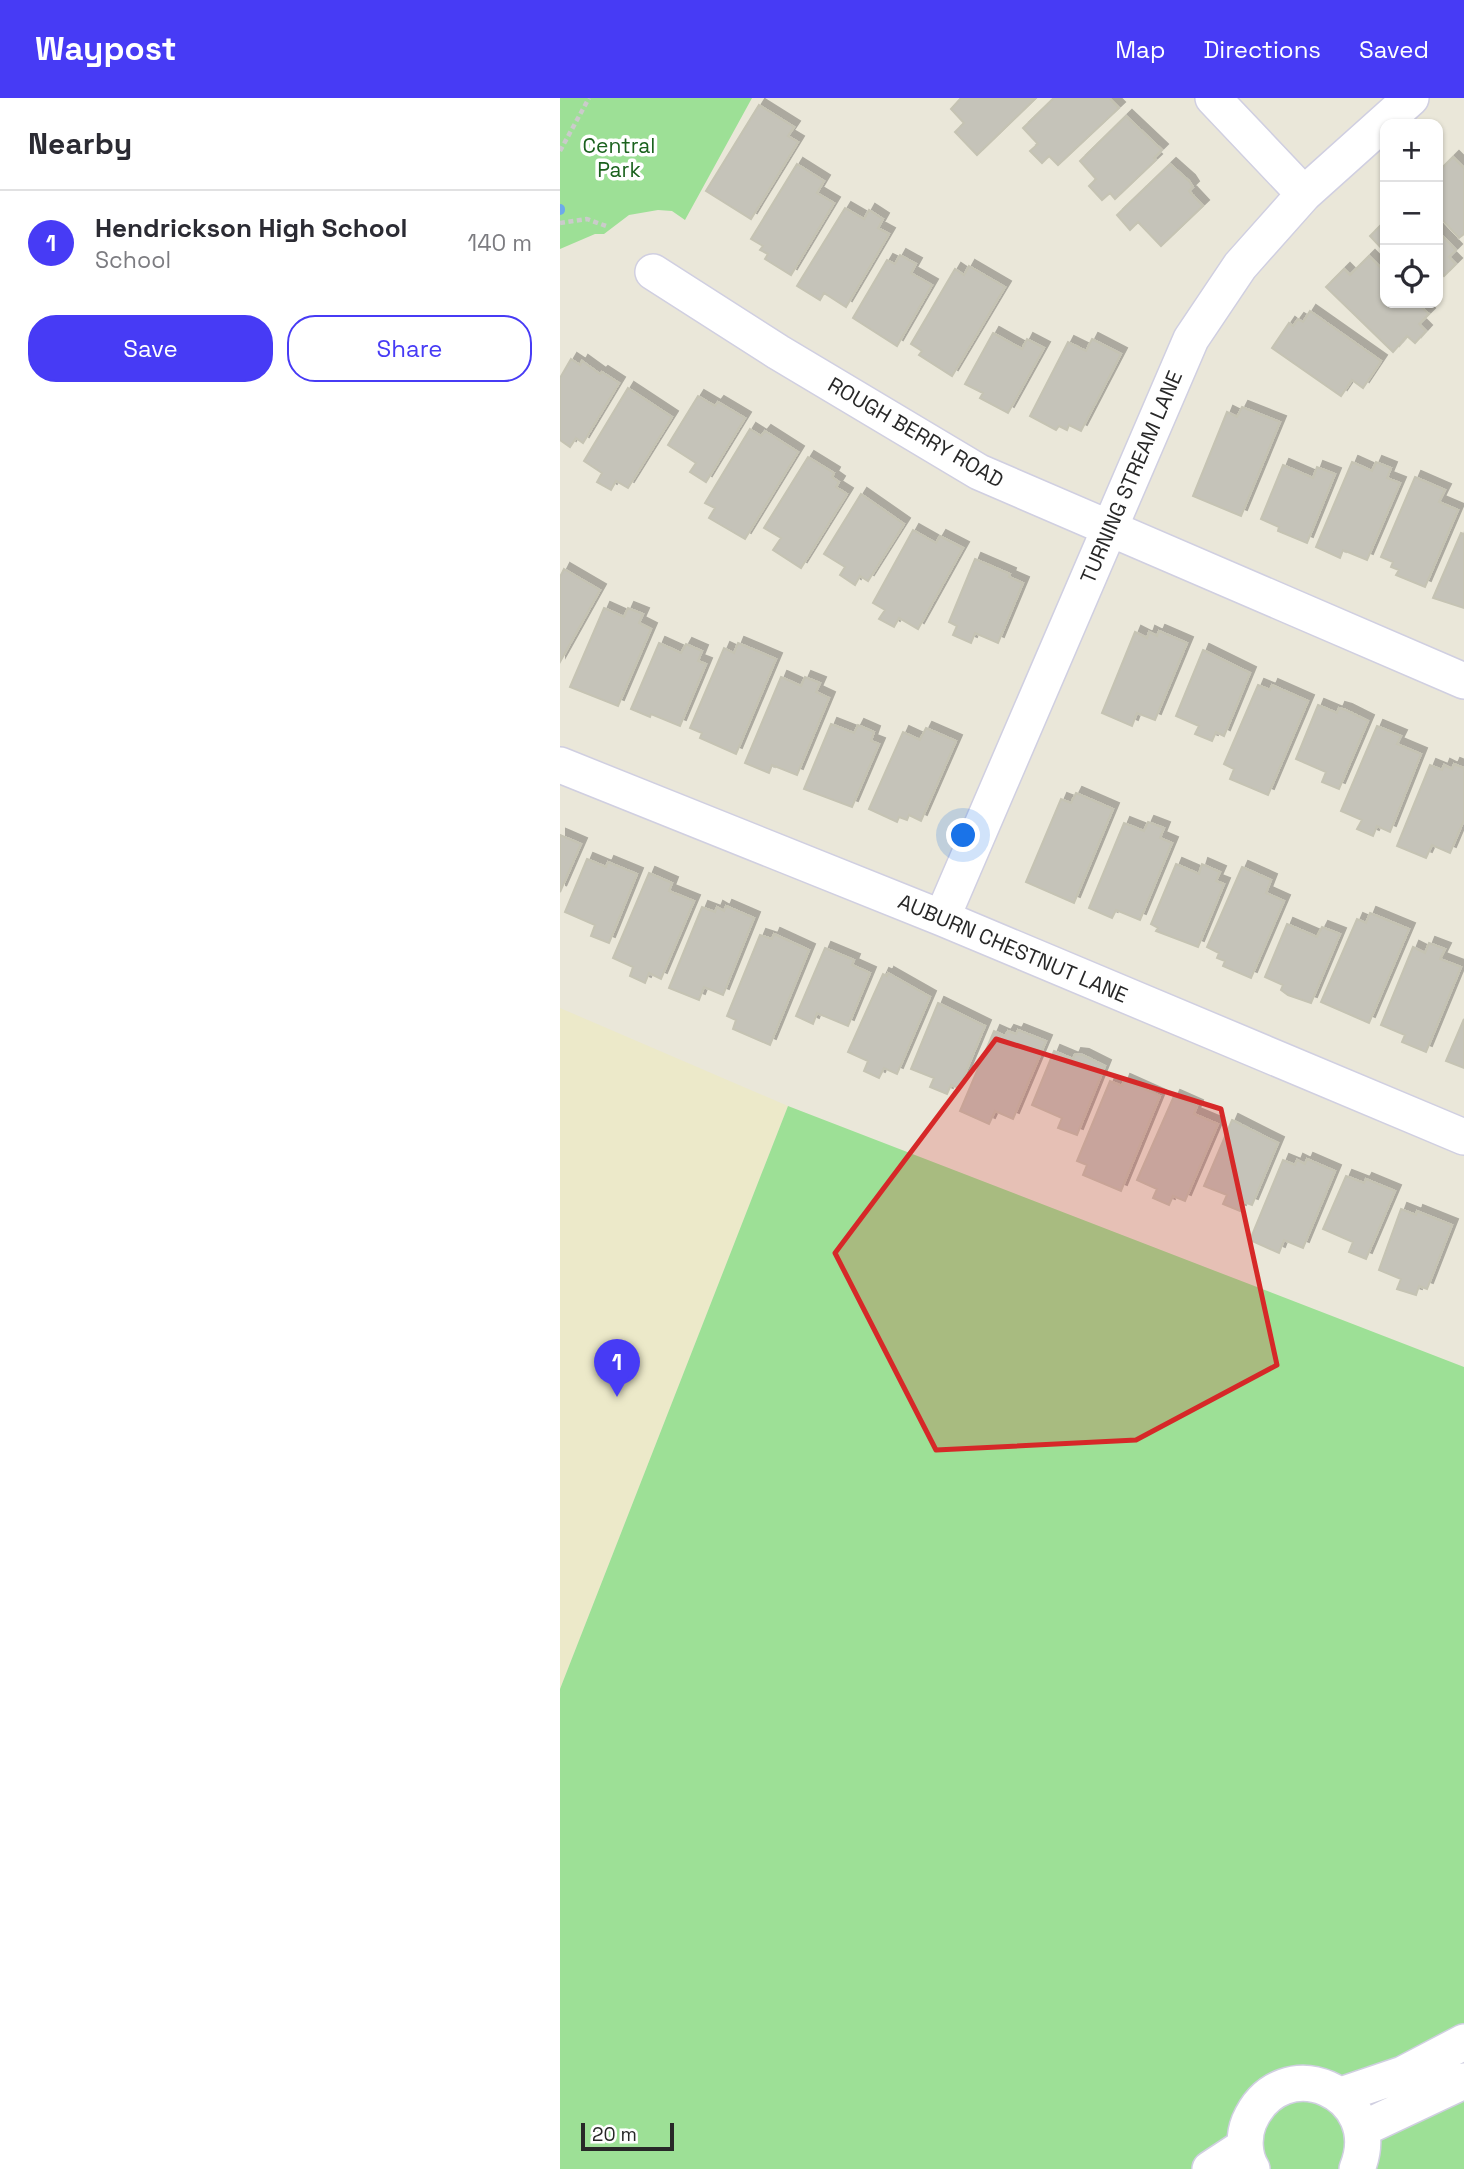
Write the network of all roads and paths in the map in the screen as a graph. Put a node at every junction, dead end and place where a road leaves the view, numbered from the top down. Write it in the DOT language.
graph roads {
  1 [pos="589,98"];
  2 [pos="1213,98"];
  3 [pos="1411,98"];
  4 [pos="560,152"];
  5 [pos="1304,194"];
  6 [pos="560,223"];
  7 [pos="606,226"];
  8 [pos="653,272"];
  9 [pos="1108,529"];
  10 [pos="1464,681"];
  11 [pos="560,765"];
  12 [pos="942,918"];
  13 [pos="1464,1137"];
  14 [pos="1464,2042"];
  15 [pos="1464,2081"];
  16 [pos="1341,2095"];
  17 [pos="1362,2129"];
  18 [pos="1249,2158"];
  19 [pos="1210,2169"];
  20 [pos="1357,2169"];
  1 -- 4 [label="path"];
  2 -- 5 [label="street"];
  3 -- 5 [label="street, TURNING STREAM LANE"];
  5 -- 9 [label="street, TURNING STREAM LANE"];
  6 -- 7 [label="path"];
  8 -- 9 [label="street, ROUGH BERRY ROAD"];
  9 -- 10 [label="street, ROUGH BERRY ROAD"];
  9 -- 12 [label="street, TURNING STREAM LANE"];
  11 -- 12 [label="street, AUBURN CHESTNUT LANE"];
  12 -- 13 [label="street, AUBURN CHESTNUT LANE"];
  14 -- 16 [label="street"];
  15 -- 17 [label="street"];
  16 -- 17 [label="street"];
  16 -- 18 [label="street"];
  17 -- 20 [label="street"];
  18 -- 19 [label="street"];
}
